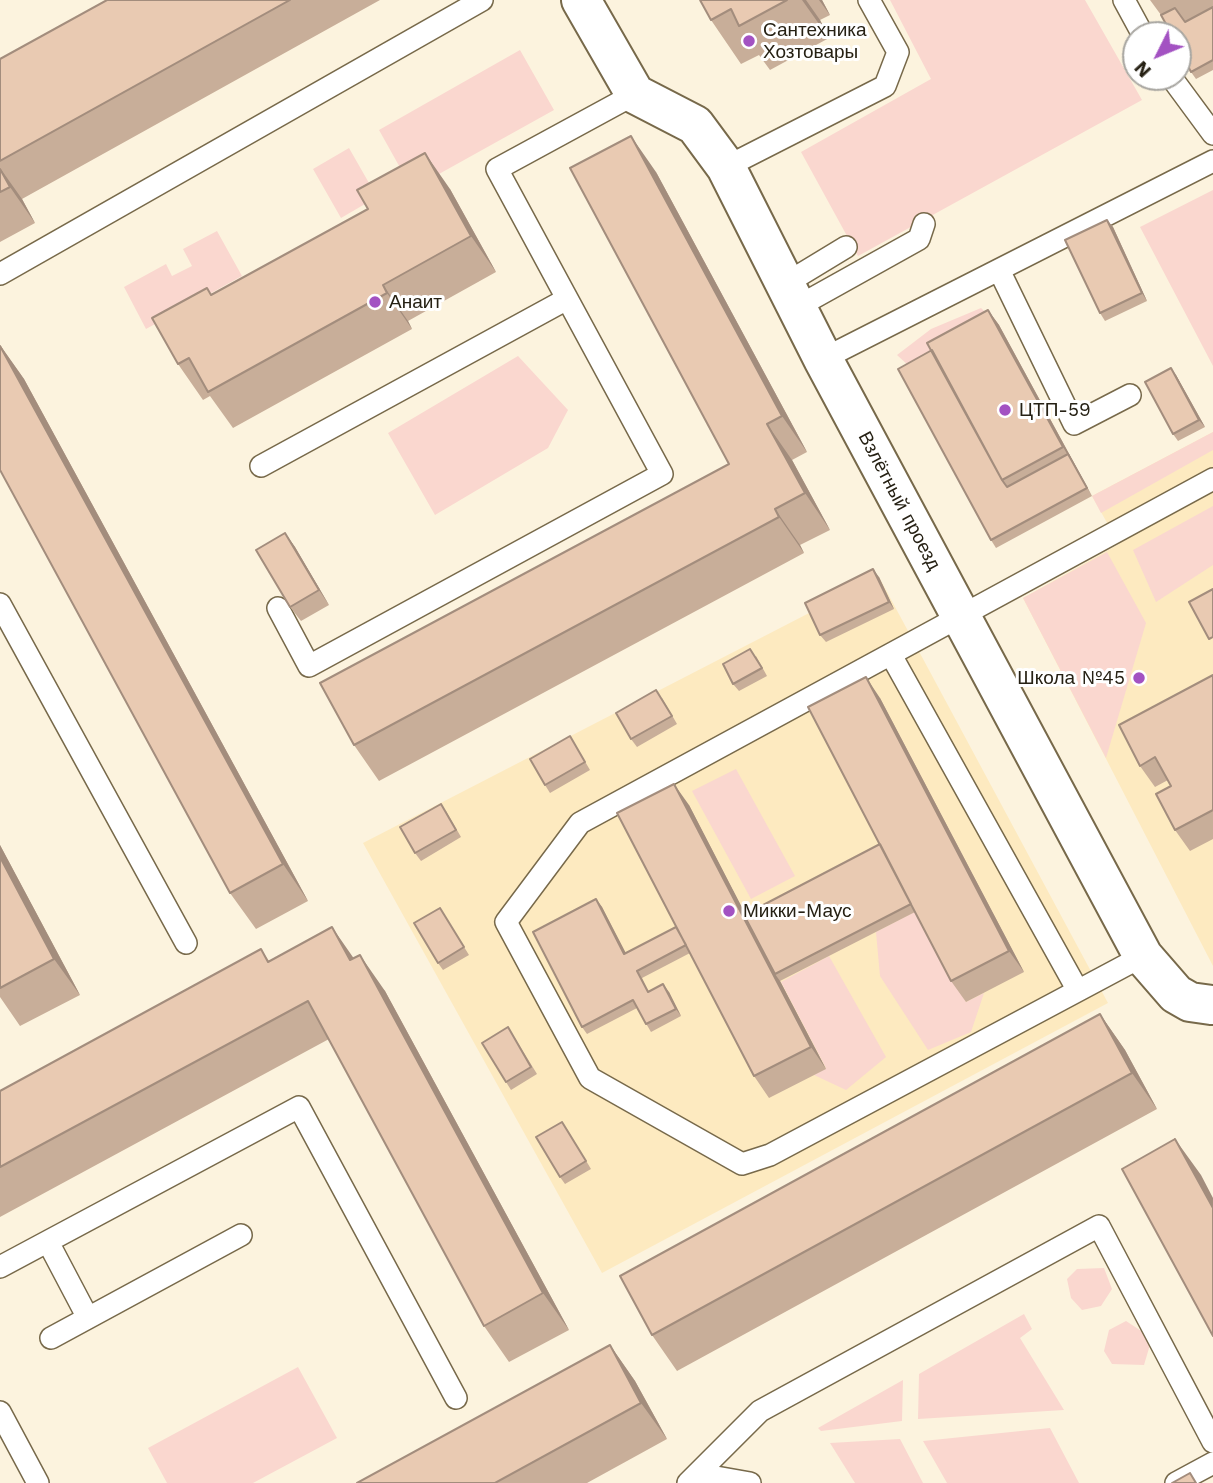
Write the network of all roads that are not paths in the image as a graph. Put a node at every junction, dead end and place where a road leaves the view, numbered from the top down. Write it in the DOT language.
graph roads {
  1 [pos="482,0"];
  2 [pos="581,0"];
  3 [pos="869,0"];
  4 [pos="1124,0"];
  5 [pos="1135,21"];
  6 [pos="1181,91"];
  7 [pos="635,94"];
  8 [pos="1213,134"];
  9 [pos="1213,160"];
  10 [pos="726,167"];
  11 [pos="924,224"];
  12 [pos="846,247"];
  13 [pos="999,270"];
  14 [pos="0,274"];
  15 [pos="791,296"];
  16 [pos="567,299"];
  17 [pos="823,359"];
  18 [pos="1130,395"];
  19 [pos="261,466"];
  20 [pos="1213,479"];
  21 [pos="0,604"];
  22 [pos="278,608"];
  23 [pos="960,616"];
  24 [pos="891,654"];
  25 [pos="186,943"];
  26 [pos="1143,956"];
  27 [pos="1077,989"];
  28 [pos="1212,1005"];
  29 [pos="242,1236"];
  30 [pos="47,1242"];
  31 [pos="0,1268"];
  32 [pos="88,1318"];
  33 [pos="51,1338"];
  34 [pos="456,1398"];
  35 [pos="0,1412"];
  36 [pos="1213,1442"];
  37 [pos="1213,1463"];
  38 [pos="694,1479"];
  39 [pos="38,1483"];
  40 [pos="750,1483"];
  41 [pos="1176,1483"];
  1 -- 14 [label="lane"];
  2 -- 7 [label="street"];
  3 -- 10 [label="lane"];
  4 -- 5 [label="lane"];
  6 -- 8 [label="lane"];
  7 -- 10 [label="street, Взлётный проезд"];
  7 -- 16 [label="lane"];
  9 -- 13 [label="lane"];
  10 -- 15 [label="street, Взлётный проезд"];
  11 -- 15 [label="lane"];
  12 -- 15 [label="lane"];
  13 -- 17 [label="lane"];
  13 -- 18 [label="lane"];
  15 -- 17 [label="street, Взлётный проезд"];
  16 -- 19 [label="lane"];
  16 -- 22 [label="lane"];
  17 -- 23 [label="street, Взлётный проезд"];
  20 -- 23 [label="lane"];
  21 -- 25 [label="lane"];
  23 -- 24 [label="lane"];
  23 -- 26 [label="street, Взлётный проезд"];
  24 -- 27 [label="lane"];
  24 -- 27 [label="lane"];
  26 -- 27 [label="lane"];
  26 -- 28 [label="street, Взлётный проезд"];
  29 -- 32 [label="lane"];
  30 -- 31 [label="lane"];
  30 -- 32 [label="lane"];
  30 -- 34 [label="lane"];
  32 -- 33 [label="lane"];
  35 -- 39 [label="lane"];
  36 -- 38 [label="lane"];
  37 -- 41 [label="lane"];
  38 -- 40 [label="lane"];
}
